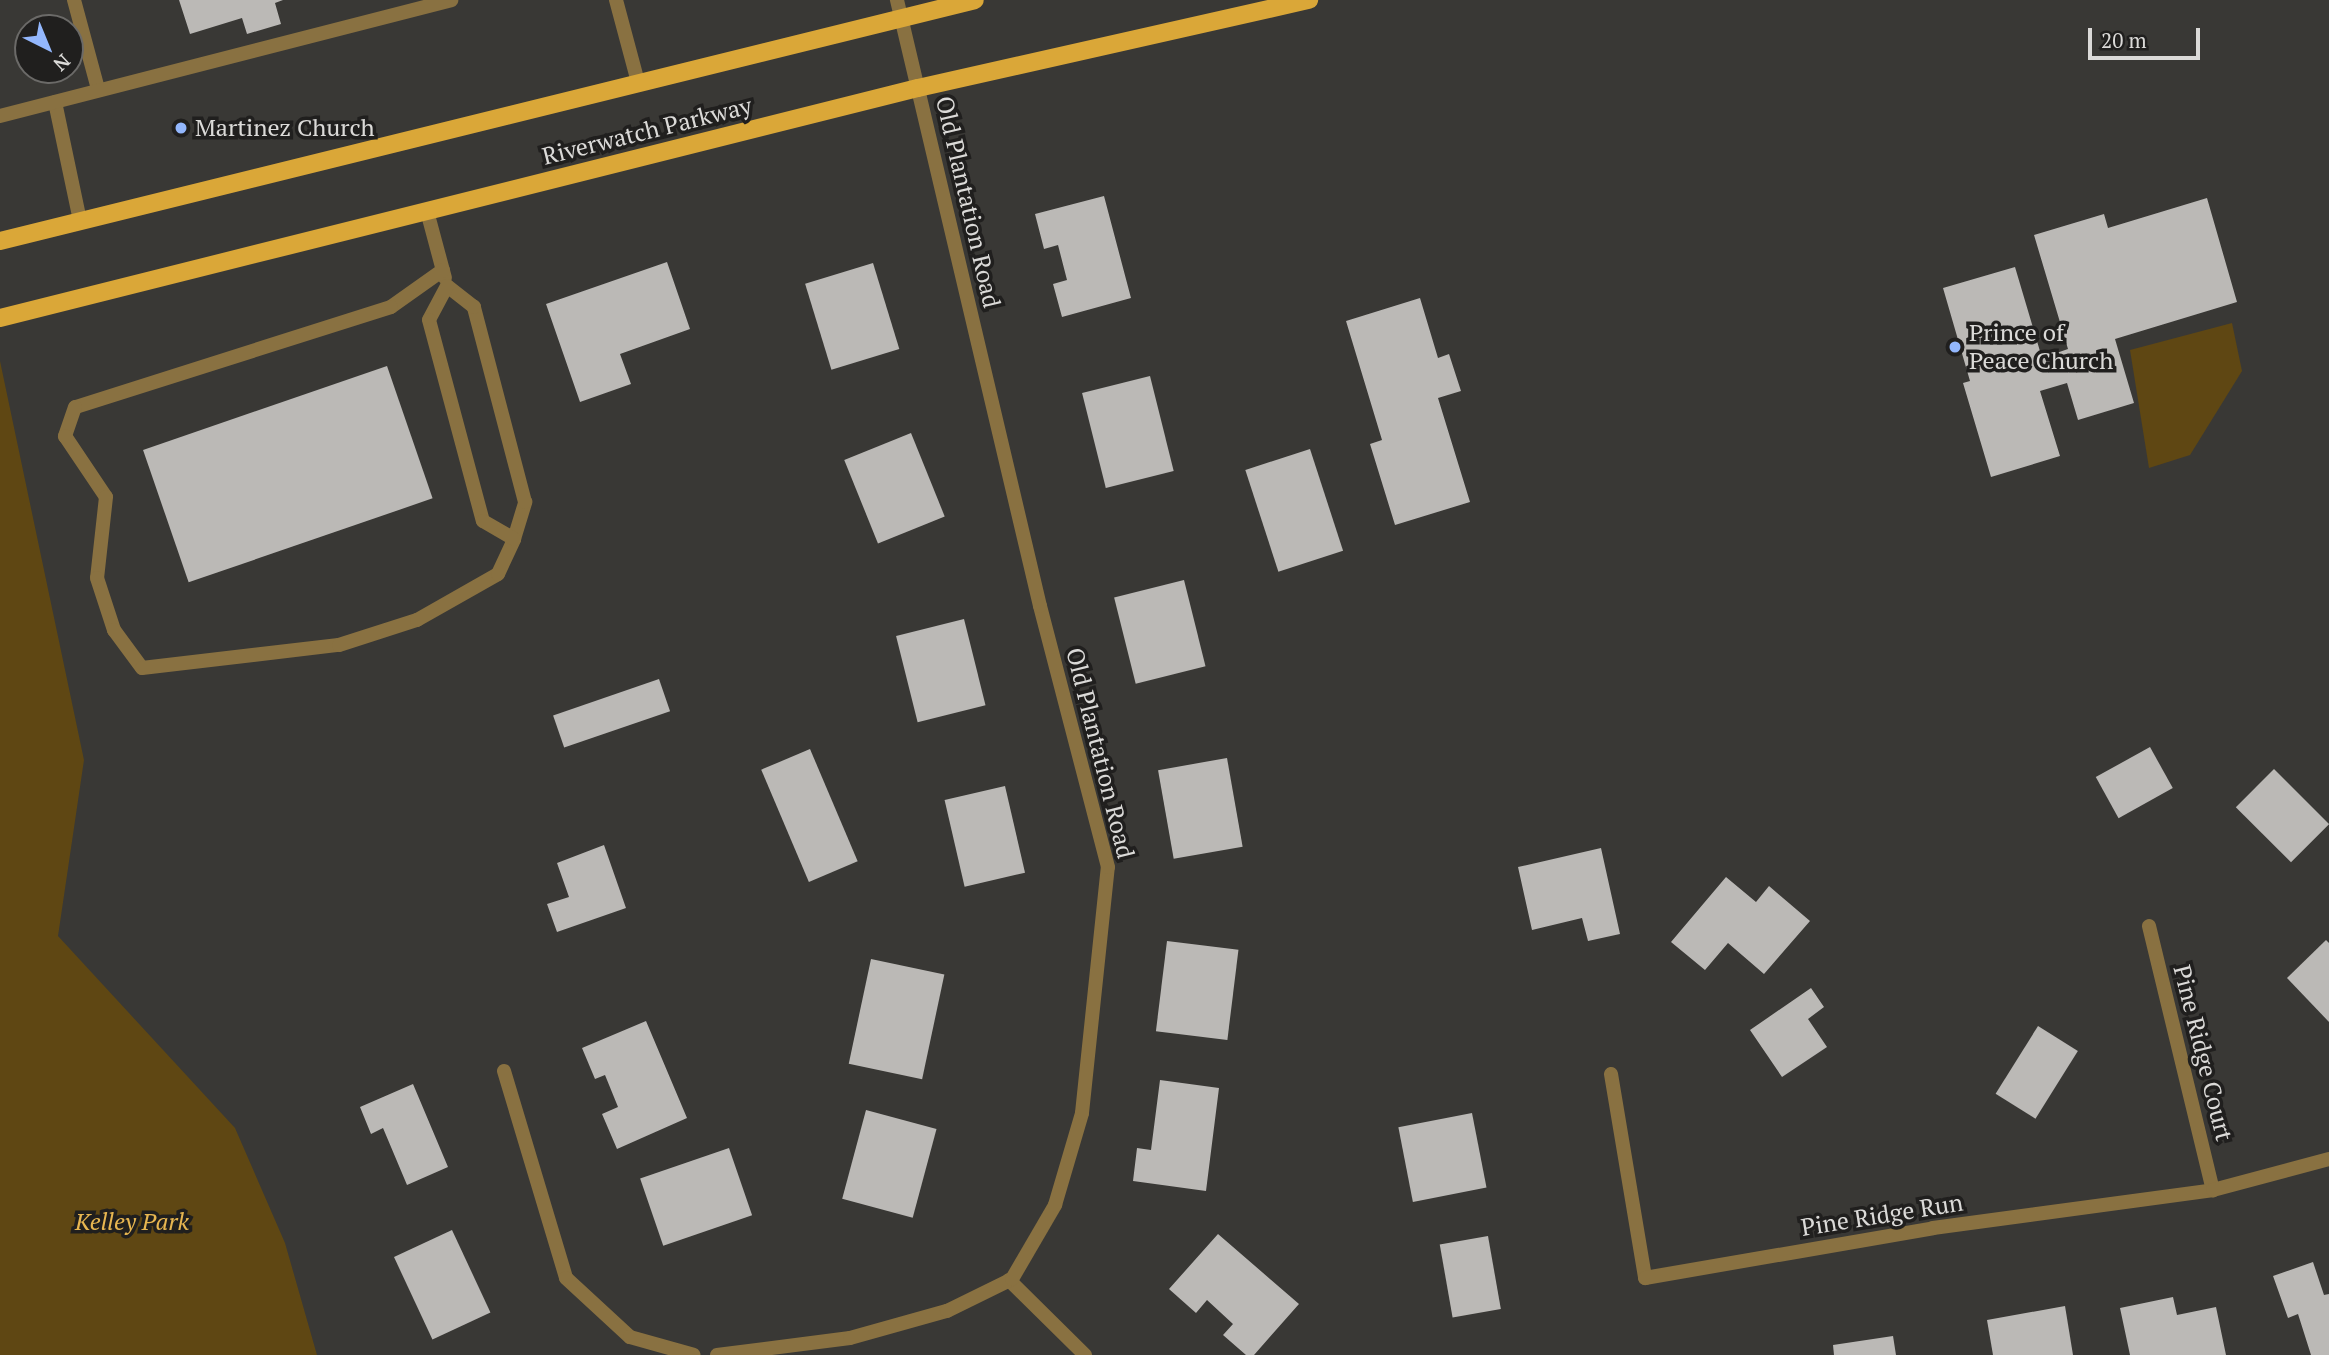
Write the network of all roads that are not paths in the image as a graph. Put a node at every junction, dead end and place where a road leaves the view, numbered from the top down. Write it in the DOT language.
graph roads {
  1 [pos="74,0"];
  2 [pos="451,0"];
  3 [pos="616,0"];
  4 [pos="975,0"];
  5 [pos="1309,0"];
  6 [pos="899,8"];
  7 [pos="638,82"];
  8 [pos="918,88"];
  9 [pos="98,89"];
  10 [pos="55,102"];
  11 [pos="0,116"];
  12 [pos="427,211"];
  13 [pos="80,221"];
  14 [pos="0,242"];
  15 [pos="443,270"];
  16 [pos="447,286"];
  17 [pos="0,318"];
  18 [pos="514,538"];
  19 [pos="2149,926"];
  20 [pos="504,1071"];
  21 [pos="1611,1074"];
  22 [pos="2329,1159"];
  23 [pos="2213,1190"];
  24 [pos="1010,1280"];
  25 [pos="694,1355"];
  26 [pos="717,1355"];
  27 [pos="1085,1355"];
  1 -- 9 [label="street"];
  2 -- 9 [label="street"];
  3 -- 7 [label="street"];
  4 -- 6 [label="main road, Riverwatch Parkway"];
  5 -- 8 [label="main road, Riverwatch Parkway"];
  6 -- 7 [label="main road, Riverwatch Parkway"];
  6 -- 8 [label="street, Old Plantation Road"];
  7 -- 13 [label="main road, Riverwatch Parkway"];
  8 -- 12 [label="main road, Riverwatch Parkway"];
  8 -- 24 [label="street, Old Plantation Road"];
  9 -- 10 [label="street"];
  10 -- 11 [label="street"];
  10 -- 13 [label="street"];
  12 -- 15 [label="street"];
  12 -- 17 [label="main road, Riverwatch Parkway"];
  13 -- 14 [label="main road, Riverwatch Parkway"];
  15 -- 16 [label="street"];
  15 -- 18 [label="street"];
  16 -- 18 [label="street"];
  16 -- 18 [label="street"];
  19 -- 23 [label="street, Pine Ridge Court"];
  20 -- 25 [label="street"];
  21 -- 23 [label="street, Pine Ridge Run"];
  22 -- 23 [label="street, Pine Ridge Run"];
  24 -- 26 [label="street"];
  24 -- 27 [label="street"];
}
